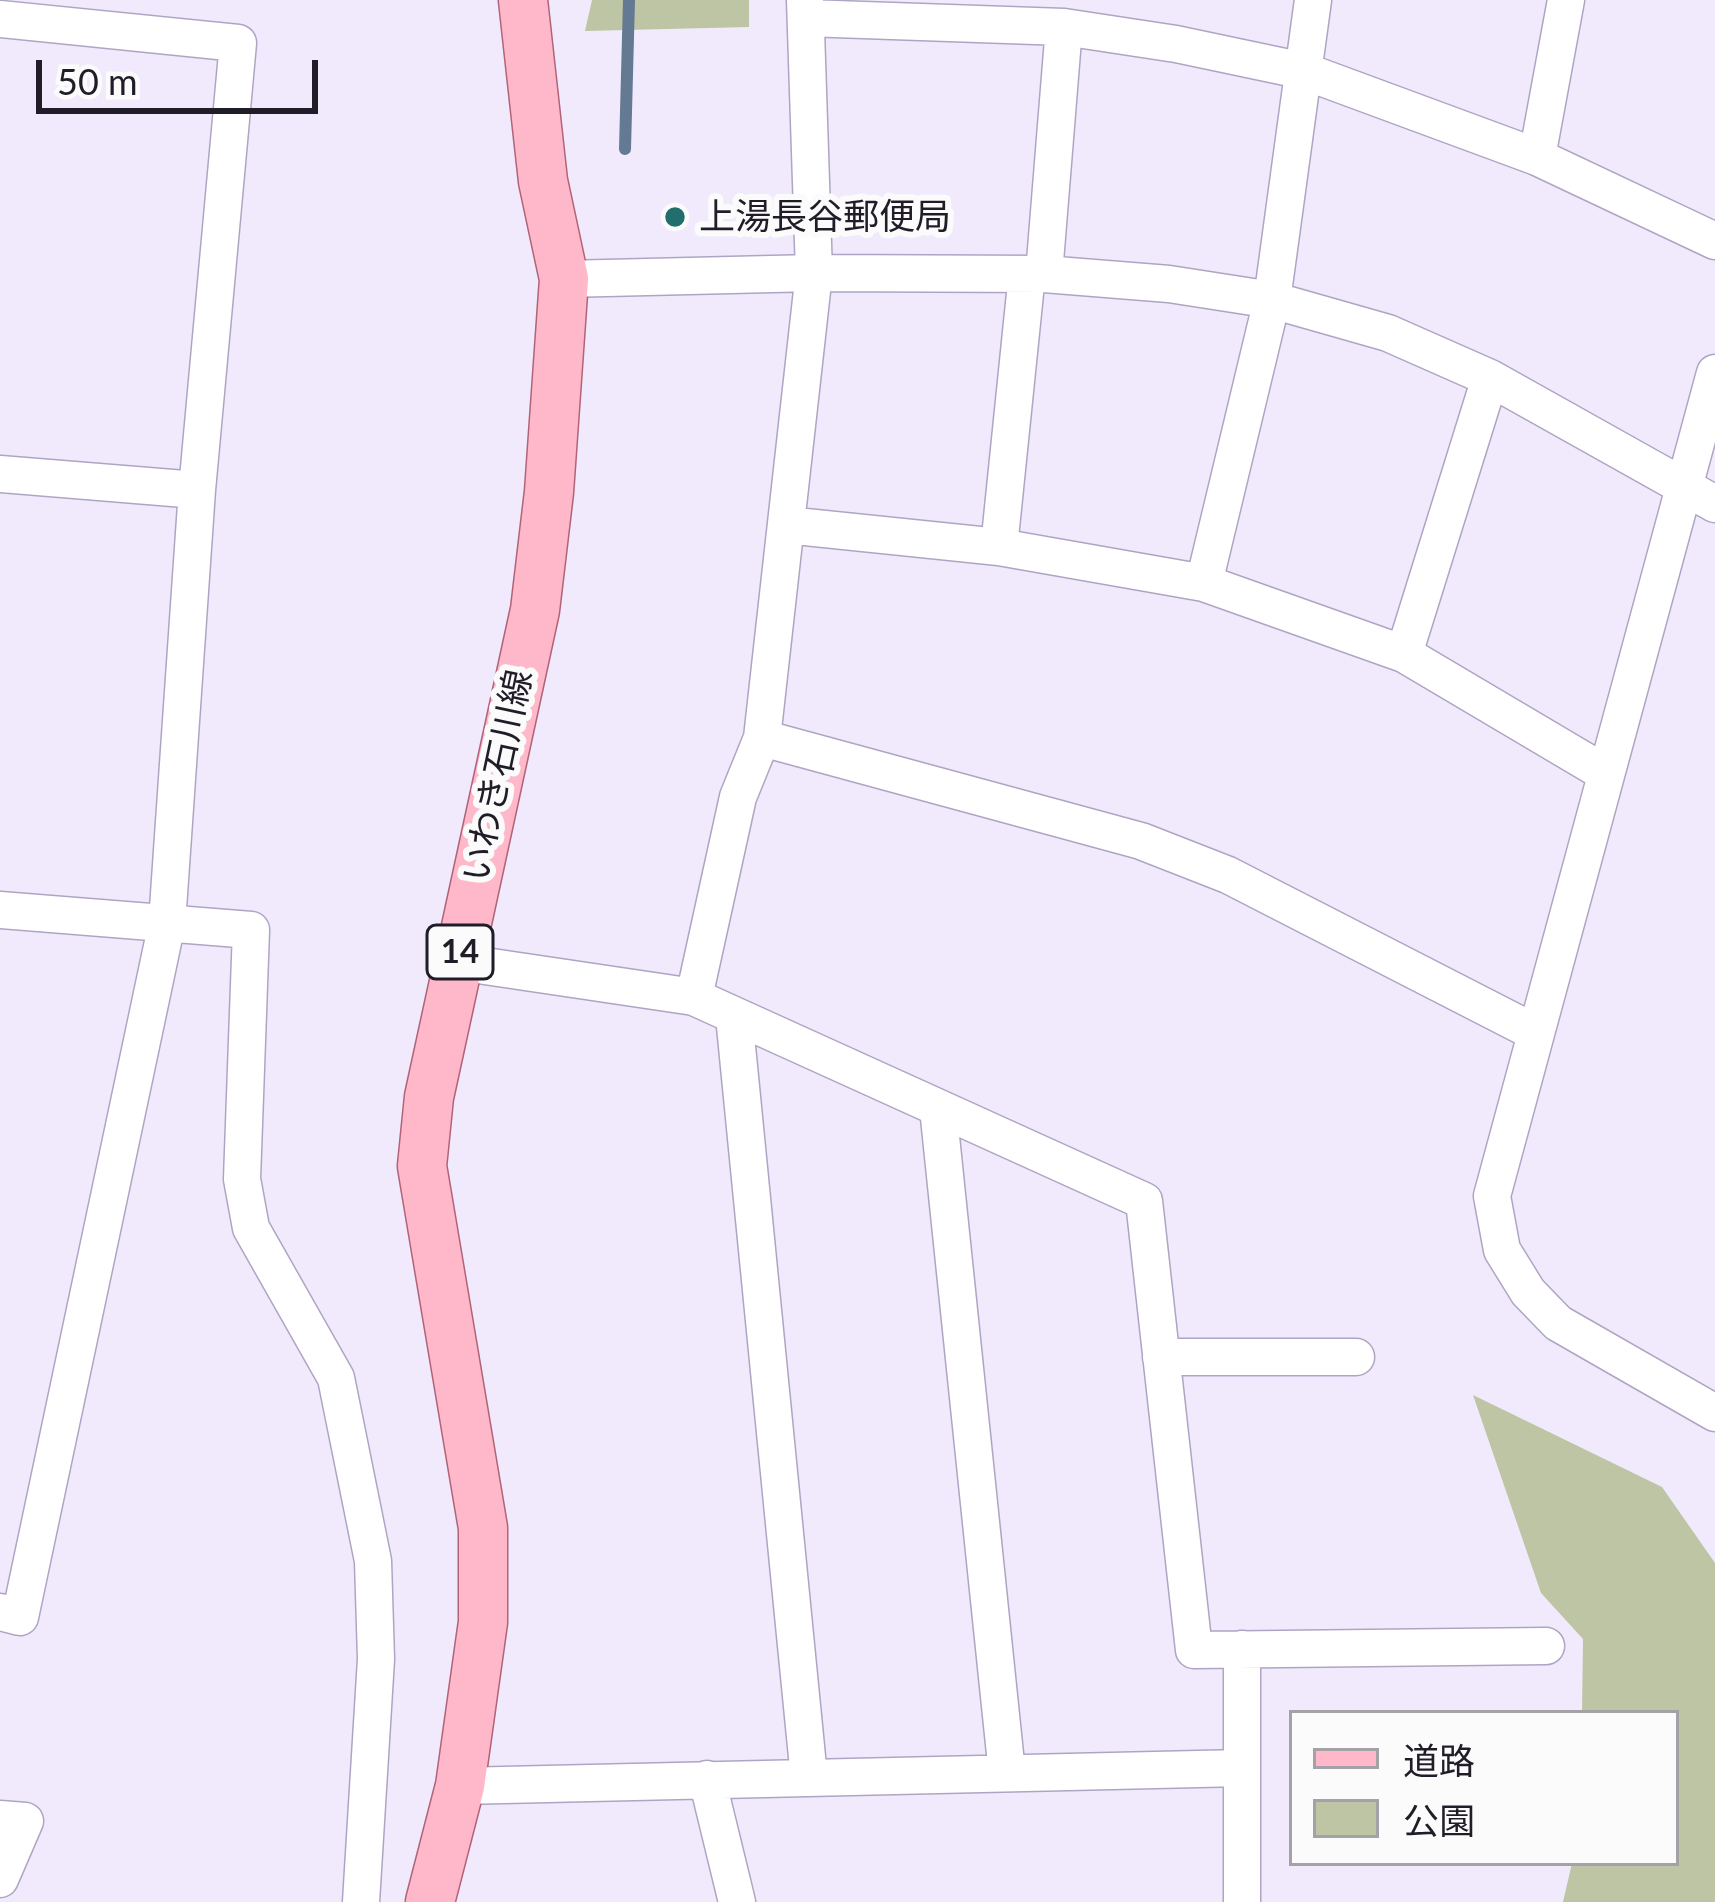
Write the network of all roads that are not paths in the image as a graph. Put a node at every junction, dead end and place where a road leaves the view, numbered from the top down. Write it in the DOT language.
graph roads {
  1 [pos="523,0"];
  2 [pos="1313,0"];
  3 [pos="1566,0"];
  4 [pos="806,9"];
  5 [pos="1055,17"];
  6 [pos="0,19"];
  7 [pos="1304,71"];
  8 [pos="1537,157"];
  9 [pos="1715,241"];
  10 [pos="814,273"];
  11 [pos="1036,274"];
  12 [pos="564,279"];
  13 [pos="1272,300"];
  14 [pos="1715,373"];
  15 [pos="1490,377"];
  16 [pos="0,474"];
  17 [pos="1682,486"];
  18 [pos="197,490"];
  19 [pos="1715,504"];
  20 [pos="786,525"];
  21 [pos="999,547"];
  22 [pos="1204,583"];
  23 [pos="1404,654"];
  24 [pos="762,739"];
  25 [pos="1605,773"];
  26 [pos="0,910"];
  27 [pos="167,923"];
  28 [pos="458,962"];
  29 [pos="694,997"];
  30 [pos="734,1016"];
  31 [pos="1536,1033"];
  32 [pos="938,1108"];
  33 [pos="1161,1357"];
  34 [pos="1356,1357"];
  35 [pos="1715,1413"];
  36 [pos="0,1612"];
  37 [pos="1546,1646"];
  38 [pos="1242,1649"];
  39 [pos="1242,1768"];
  40 [pos="1007,1773"];
  41 [pos="809,1777"];
  42 [pos="707,1779"];
  43 [pos="460,1786"];
  44 [pos="0,1819"];
  45 [pos="0,1879"];
  46 [pos="362,1902"];
  47 [pos="430,1902"];
  48 [pos="737,1902"];
  49 [pos="1242,1902"];
  1 -- 12 [label="main road, いわき石川線 / 14"];
  2 -- 7 [label="street"];
  3 -- 8 [label="street"];
  4 -- 5 [label="street"];
  4 -- 10 [label="street"];
  5 -- 7 [label="street"];
  5 -- 11 [label="street"];
  6 -- 18 [label="street"];
  7 -- 8 [label="street"];
  7 -- 13 [label="street"];
  8 -- 9 [label="street"];
  10 -- 11 [label="street"];
  10 -- 12 [label="street"];
  10 -- 20 [label="street"];
  11 -- 13 [label="street"];
  11 -- 21 [label="street"];
  12 -- 28 [label="main road, いわき石川線 / 14"];
  13 -- 15 [label="street"];
  13 -- 22 [label="street"];
  14 -- 17 [label="street"];
  15 -- 17 [label="street"];
  15 -- 23 [label="street"];
  16 -- 18 [label="street"];
  17 -- 19 [label="street"];
  17 -- 25 [label="street"];
  18 -- 27 [label="street"];
  20 -- 21 [label="street"];
  20 -- 24 [label="street"];
  21 -- 22 [label="street"];
  22 -- 23 [label="street"];
  23 -- 25 [label="street"];
  24 -- 29 [label="street"];
  24 -- 31 [label="street"];
  25 -- 31 [label="street"];
  26 -- 27 [label="street"];
  27 -- 36 [label="street"];
  27 -- 46 [label="street"];
  28 -- 29 [label="street"];
  28 -- 43 [label="main road, いわき石川線 / 14"];
  29 -- 30 [label="street"];
  30 -- 32 [label="street"];
  30 -- 41 [label="street"];
  31 -- 35 [label="street"];
  32 -- 33 [label="street"];
  32 -- 40 [label="street"];
  33 -- 34 [label="street"];
  33 -- 38 [label="street"];
  37 -- 38 [label="street"];
  38 -- 39 [label="street"];
  39 -- 40 [label="street"];
  39 -- 49 [label="street"];
  40 -- 41 [label="street"];
  41 -- 42 [label="street"];
  42 -- 43 [label="street"];
  42 -- 48 [label="street"];
  43 -- 47 [label="main road, いわき石川線 / 14"];
  44 -- 45 [label="street"];
}
